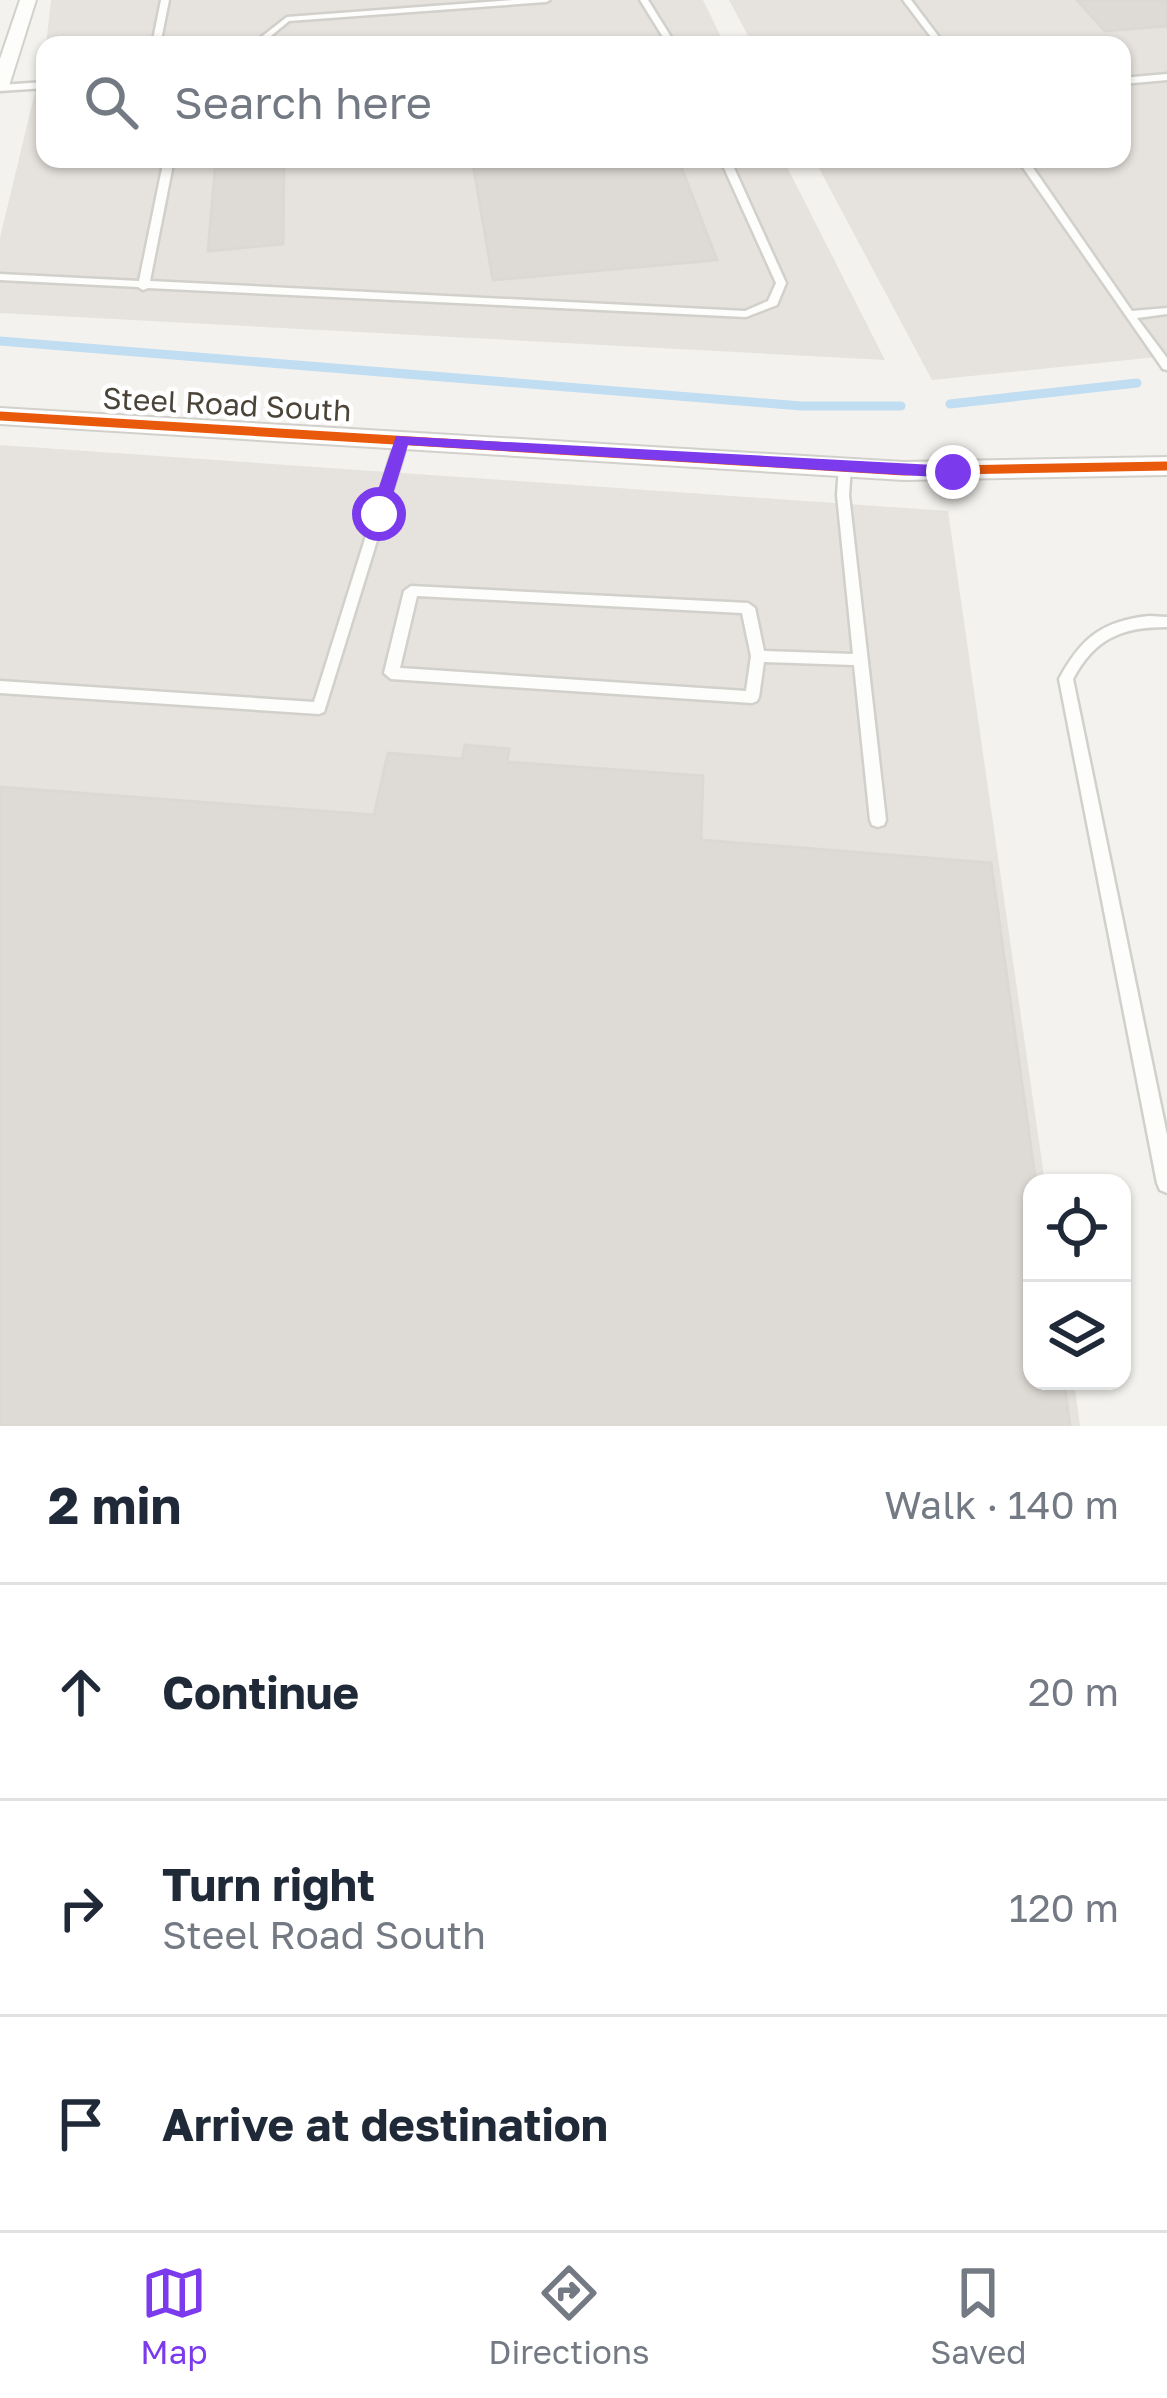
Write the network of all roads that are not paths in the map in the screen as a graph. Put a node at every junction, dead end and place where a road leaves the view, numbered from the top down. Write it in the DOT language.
graph roads {
  1 [pos="28,0"];
  2 [pos="164,0"];
  3 [pos="546,0"];
  4 [pos="644,0"];
  5 [pos="907,0"];
  6 [pos="20,24"];
  7 [pos="0,25"];
  8 [pos="158,36"];
  9 [pos="267,36"];
  10 [pos="666,36"];
  11 [pos="934,36"];
  12 [pos="1167,77"];
  13 [pos="1131,80"];
  14 [pos="36,85"];
  15 [pos="0,87"];
  16 [pos="167,168"];
  17 [pos="729,168"];
  18 [pos="1028,168"];
  19 [pos="0,278"];
  20 [pos="143,287"];
  21 [pos="1167,311"];
  22 [pos="1129,315"];
  23 [pos="1167,366"];
  24 [pos="0,416"];
  25 [pos="402,440"];
  26 [pos="845,466"];
  27 [pos="1167,466"];
  28 [pos="1167,622"];
  29 [pos="758,656"];
  30 [pos="860,661"];
  31 [pos="0,687"];
  32 [pos="878,820"];
  33 [pos="1167,1183"];
  1 -- 6 [label="street"];
  2 -- 8 [label="lane"];
  3 -- 9 [label="lane"];
  4 -- 10 [label="lane"];
  5 -- 11 [label="lane"];
  6 -- 7 [label="lane"];
  6 -- 15 [label="street"];
  12 -- 13 [label="lane"];
  14 -- 15 [label="lane"];
  16 -- 20 [label="lane"];
  17 -- 20 [label="lane"];
  18 -- 22 [label="lane"];
  19 -- 20 [label="lane"];
  21 -- 22 [label="lane"];
  22 -- 23 [label="lane"];
  24 -- 25 [label="street, Steel Road South"];
  25 -- 26 [label="street, Steel Road South"];
  25 -- 31 [label="lane"];
  26 -- 27 [label="street, Steel Road South"];
  26 -- 30 [label="lane"];
  28 -- 33 [label="lane"];
  29 -- 29 [label="lane"];
  29 -- 30 [label="lane"];
  30 -- 32 [label="lane"];
}
